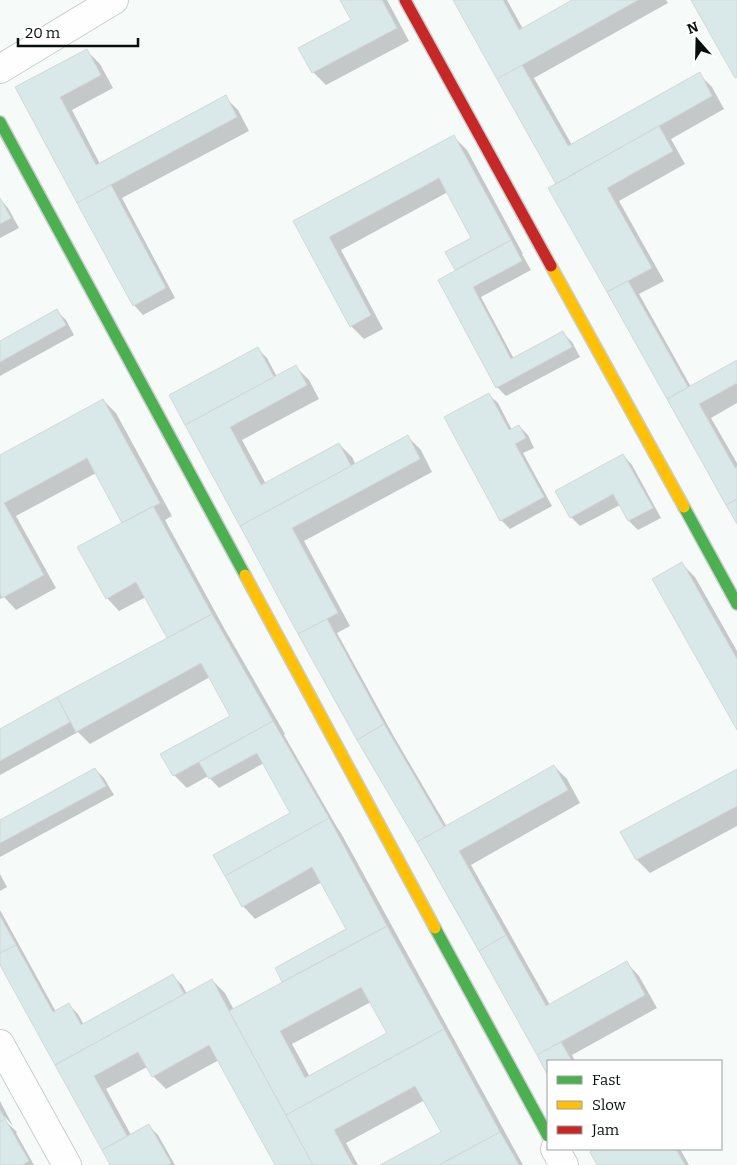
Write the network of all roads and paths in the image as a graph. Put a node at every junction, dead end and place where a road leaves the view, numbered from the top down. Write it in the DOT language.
graph roads {
  1 [pos="114,0"];
  2 [pos="405,0"];
  3 [pos="0,69"];
  4 [pos="0,122"];
  5 [pos="737,604"];
  6 [pos="0,1044"];
  7 [pos="547,1134"];
  8 [pos="556,1150"];
  9 [pos="67,1165"];
  10 [pos="564,1165"];
  1 -- 3 [label="street"];
  2 -- 5 [label="street"];
  4 -- 7 [label="street"];
  6 -- 9 [label="street"];
  8 -- 10 [label="street"];
}
